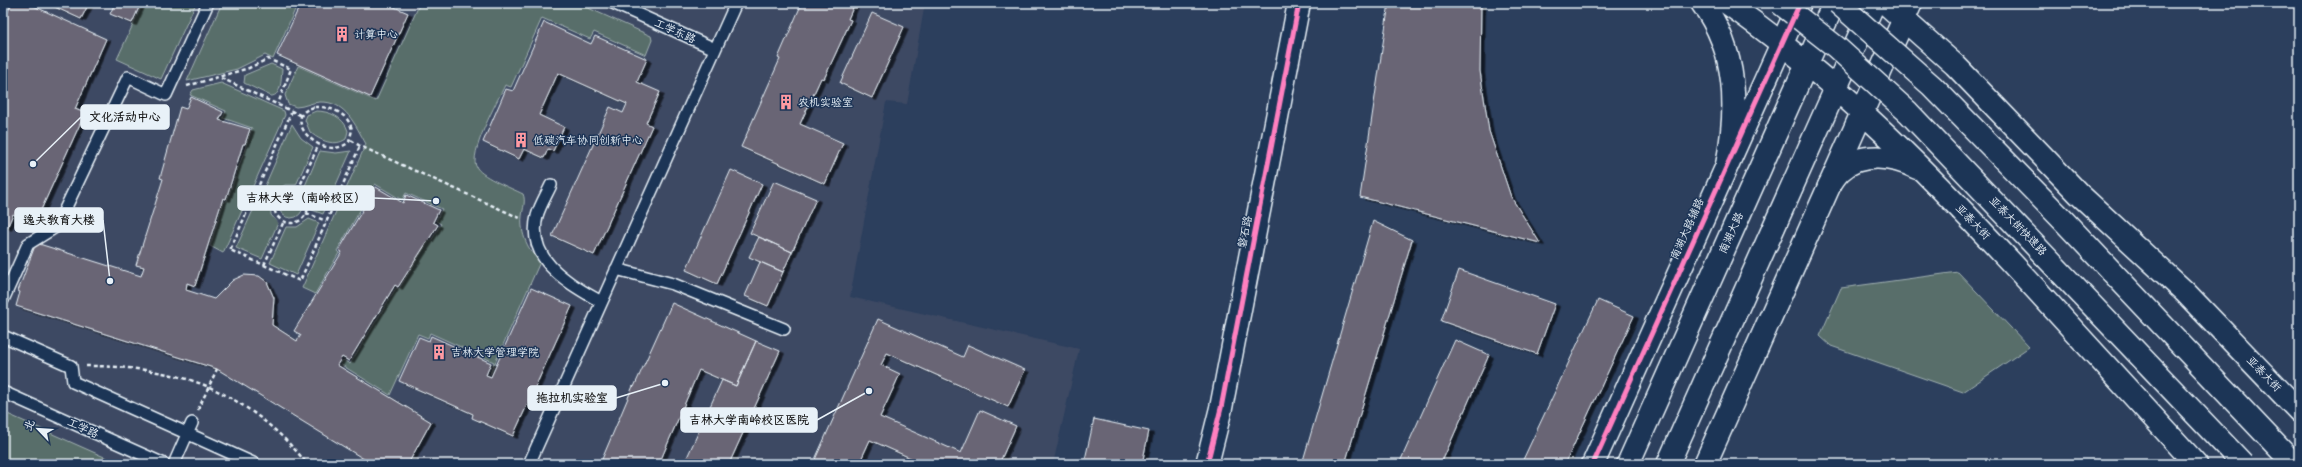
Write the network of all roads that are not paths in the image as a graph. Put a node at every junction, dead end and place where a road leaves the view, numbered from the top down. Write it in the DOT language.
graph roads {
  1 [pos="208,3"];
  2 [pos="613,3"];
  3 [pos="736,3"];
  4 [pos="1299,3"];
  5 [pos="1702,3"];
  6 [pos="1727,3"];
  7 [pos="1780,3"];
  8 [pos="1800,3"];
  9 [pos="1834,3"];
  10 [pos="1838,3"];
  11 [pos="1874,3"];
  12 [pos="1886,3"];
  13 [pos="1907,11"];
  14 [pos="1782,43"];
  15 [pos="715,49"];
  16 [pos="1807,64"];
  17 [pos="1836,88"];
  18 [pos="1863,111"];
  19 [pos="1727,166"];
  20 [pos="1924,172"];
  21 [pos="551,184"];
  22 [pos="1829,186"];
  23 [pos="616,269"];
  24 [pos="3,300"];
  25 [pos="601,302"];
  26 [pos="784,329"];
  27 [pos="3,336"];
  28 [pos="3,392"];
  29 [pos="2299,411"];
  30 [pos="190,428"];
  31 [pos="164,464"];
  32 [pos="174,464"];
  33 [pos="256,464"];
  34 [pos="529,464"];
  35 [pos="1207,464"];
  36 [pos="1592,464"];
  37 [pos="1628,464"];
  38 [pos="1668,464"];
  39 [pos="1706,464"];
  40 [pos="2196,464"];
  41 [pos="2242,464"];
  42 [pos="2294,464"];
  1 -- 24 [label="lane"];
  2 -- 15 [label="lane, 工学东路"];
  3 -- 15 [label="lane"];
  4 -- 35 [label="main road, 磐石路"];
  5 -- 19 [label="main road"];
  6 -- 14 [label="main road, 亚泰大街"];
  7 -- 41 [label="main road, 亚泰大街快速路, bridge"];
  8 -- 14 [label="main road, 南湖大路辅路"];
  9 -- 16 [label="main road, 南湖大路"];
  10 -- 42 [label="main road, bridge"];
  11 -- 17 [label="main road"];
  12 -- 13 [label="main road, 亚泰大街"];
  13 -- 18 [label="main road"];
  13 -- 29 [label="main road, 亚泰大街"];
  14 -- 16 [label="main road, 亚泰大街"];
  14 -- 19 [label="main road, 南湖大路辅路"];
  15 -- 23 [label="lane"];
  16 -- 17 [label="main road, 亚泰大街"];
  16 -- 37 [label="main road, 南湖大路"];
  17 -- 18 [label="main road, 亚泰大街"];
  17 -- 38 [label="main road"];
  18 -- 20 [label="main road, 亚泰大街"];
  18 -- 22 [label="main road"];
  19 -- 36 [label="main road, 南湖大路辅路"];
  20 -- 22 [label="main road"];
  20 -- 40 [label="main road, 亚泰大街"];
  21 -- 25 [label="lane"];
  22 -- 39 [label="main road"];
  23 -- 25 [label="lane"];
  23 -- 26 [label="lane"];
  25 -- 34 [label="lane"];
  27 -- 30 [label="lane"];
  28 -- 31 [label="lane, 工学路"];
  30 -- 32 [label="lane"];
  30 -- 33 [label="lane"];
}
